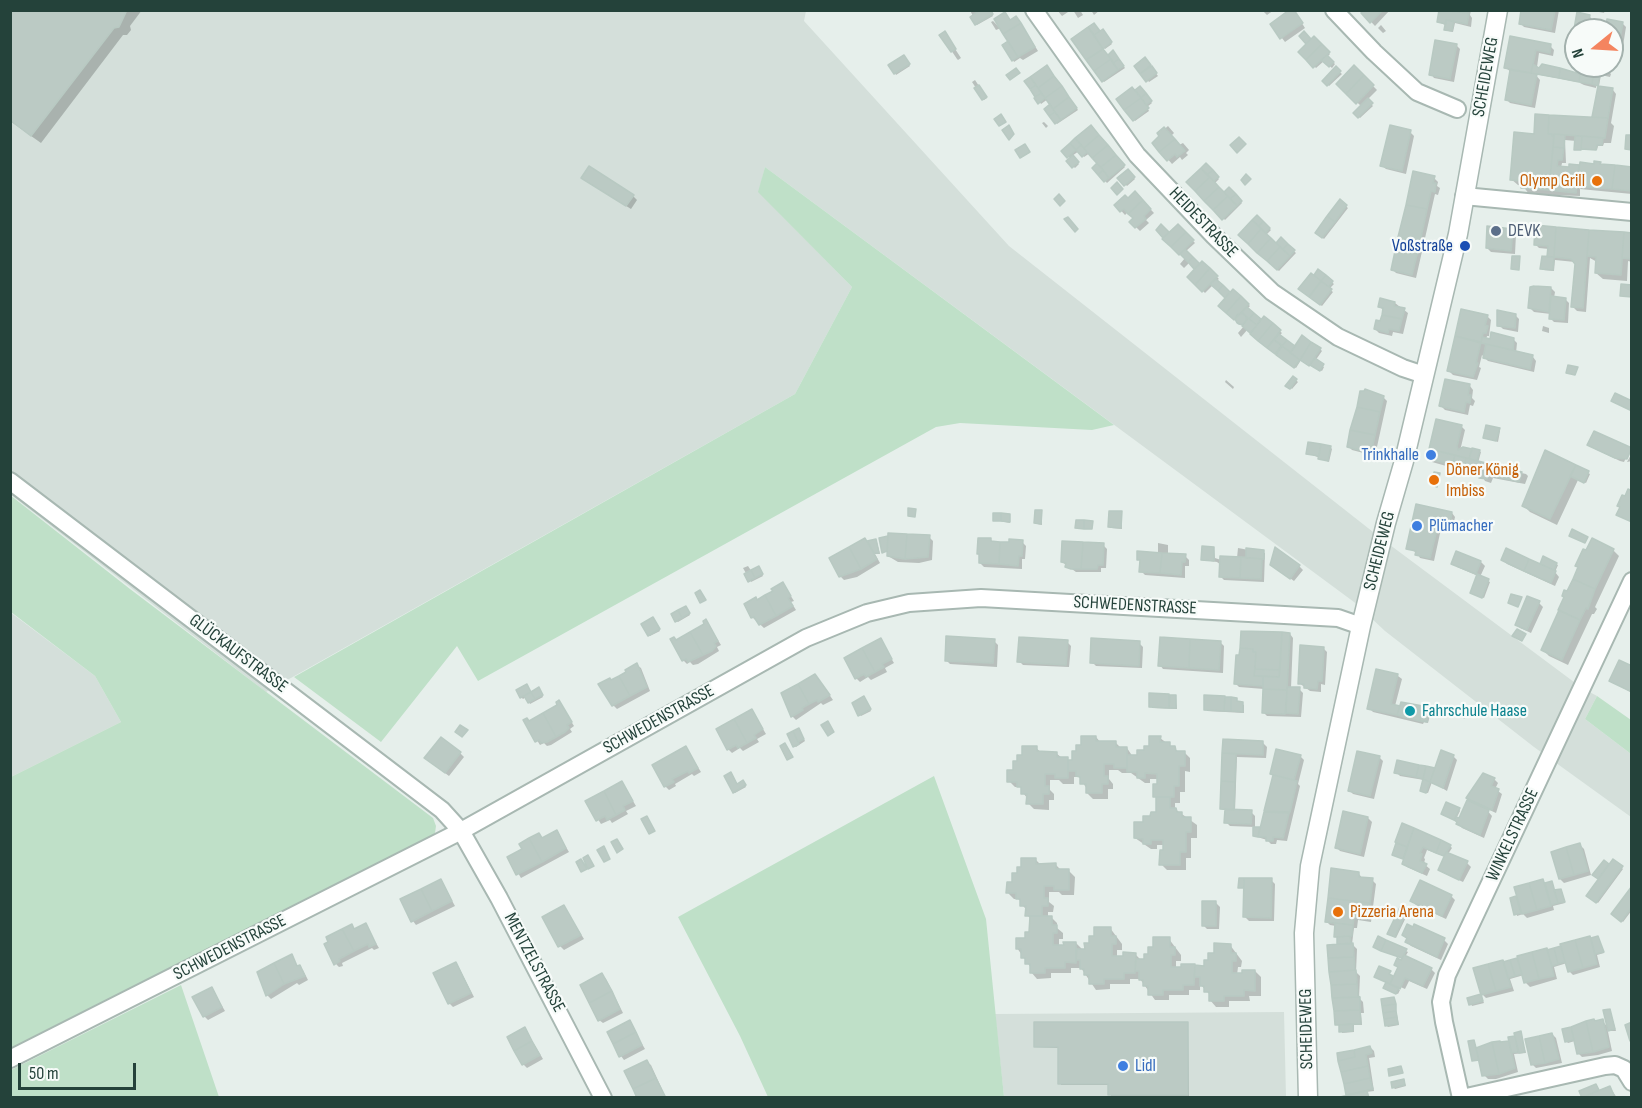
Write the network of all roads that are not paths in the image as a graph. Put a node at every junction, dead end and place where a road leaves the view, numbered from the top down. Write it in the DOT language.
graph roads {
  1 [pos="1034,10"];
  2 [pos="1335,10"];
  3 [pos="1498,10"];
  4 [pos="1457,109"];
  5 [pos="1464,196"];
  6 [pos="1632,212"];
  7 [pos="1424,375"];
  8 [pos="10,481"];
  9 [pos="1632,581"];
  10 [pos="1361,626"];
  11 [pos="462,831"];
  12 [pos="10,1059"];
  13 [pos="1632,1082"];
  14 [pos="603,1098"];
  15 [pos="1308,1098"];
  16 [pos="1461,1098"];
  1 -- 7 [label="street, HEIDESTRASSE"];
  2 -- 4 [label="street"];
  3 -- 5 [label="street, SCHEIDEWEG"];
  5 -- 6 [label="street"];
  5 -- 7 [label="street, SCHEIDEWEG"];
  7 -- 10 [label="street, SCHEIDEWEG"];
  8 -- 11 [label="street, GLÜCKAUFSTRASSE"];
  9 -- 16 [label="street, WINKELSTRASSE"];
  10 -- 11 [label="street, SCHWEDENSTRASSE"];
  10 -- 15 [label="street, SCHEIDEWEG"];
  11 -- 12 [label="street, SCHWEDENSTRASSE"];
  11 -- 14 [label="street, MENTZELSTRASSE"];
  13 -- 16 [label="street"];
}
